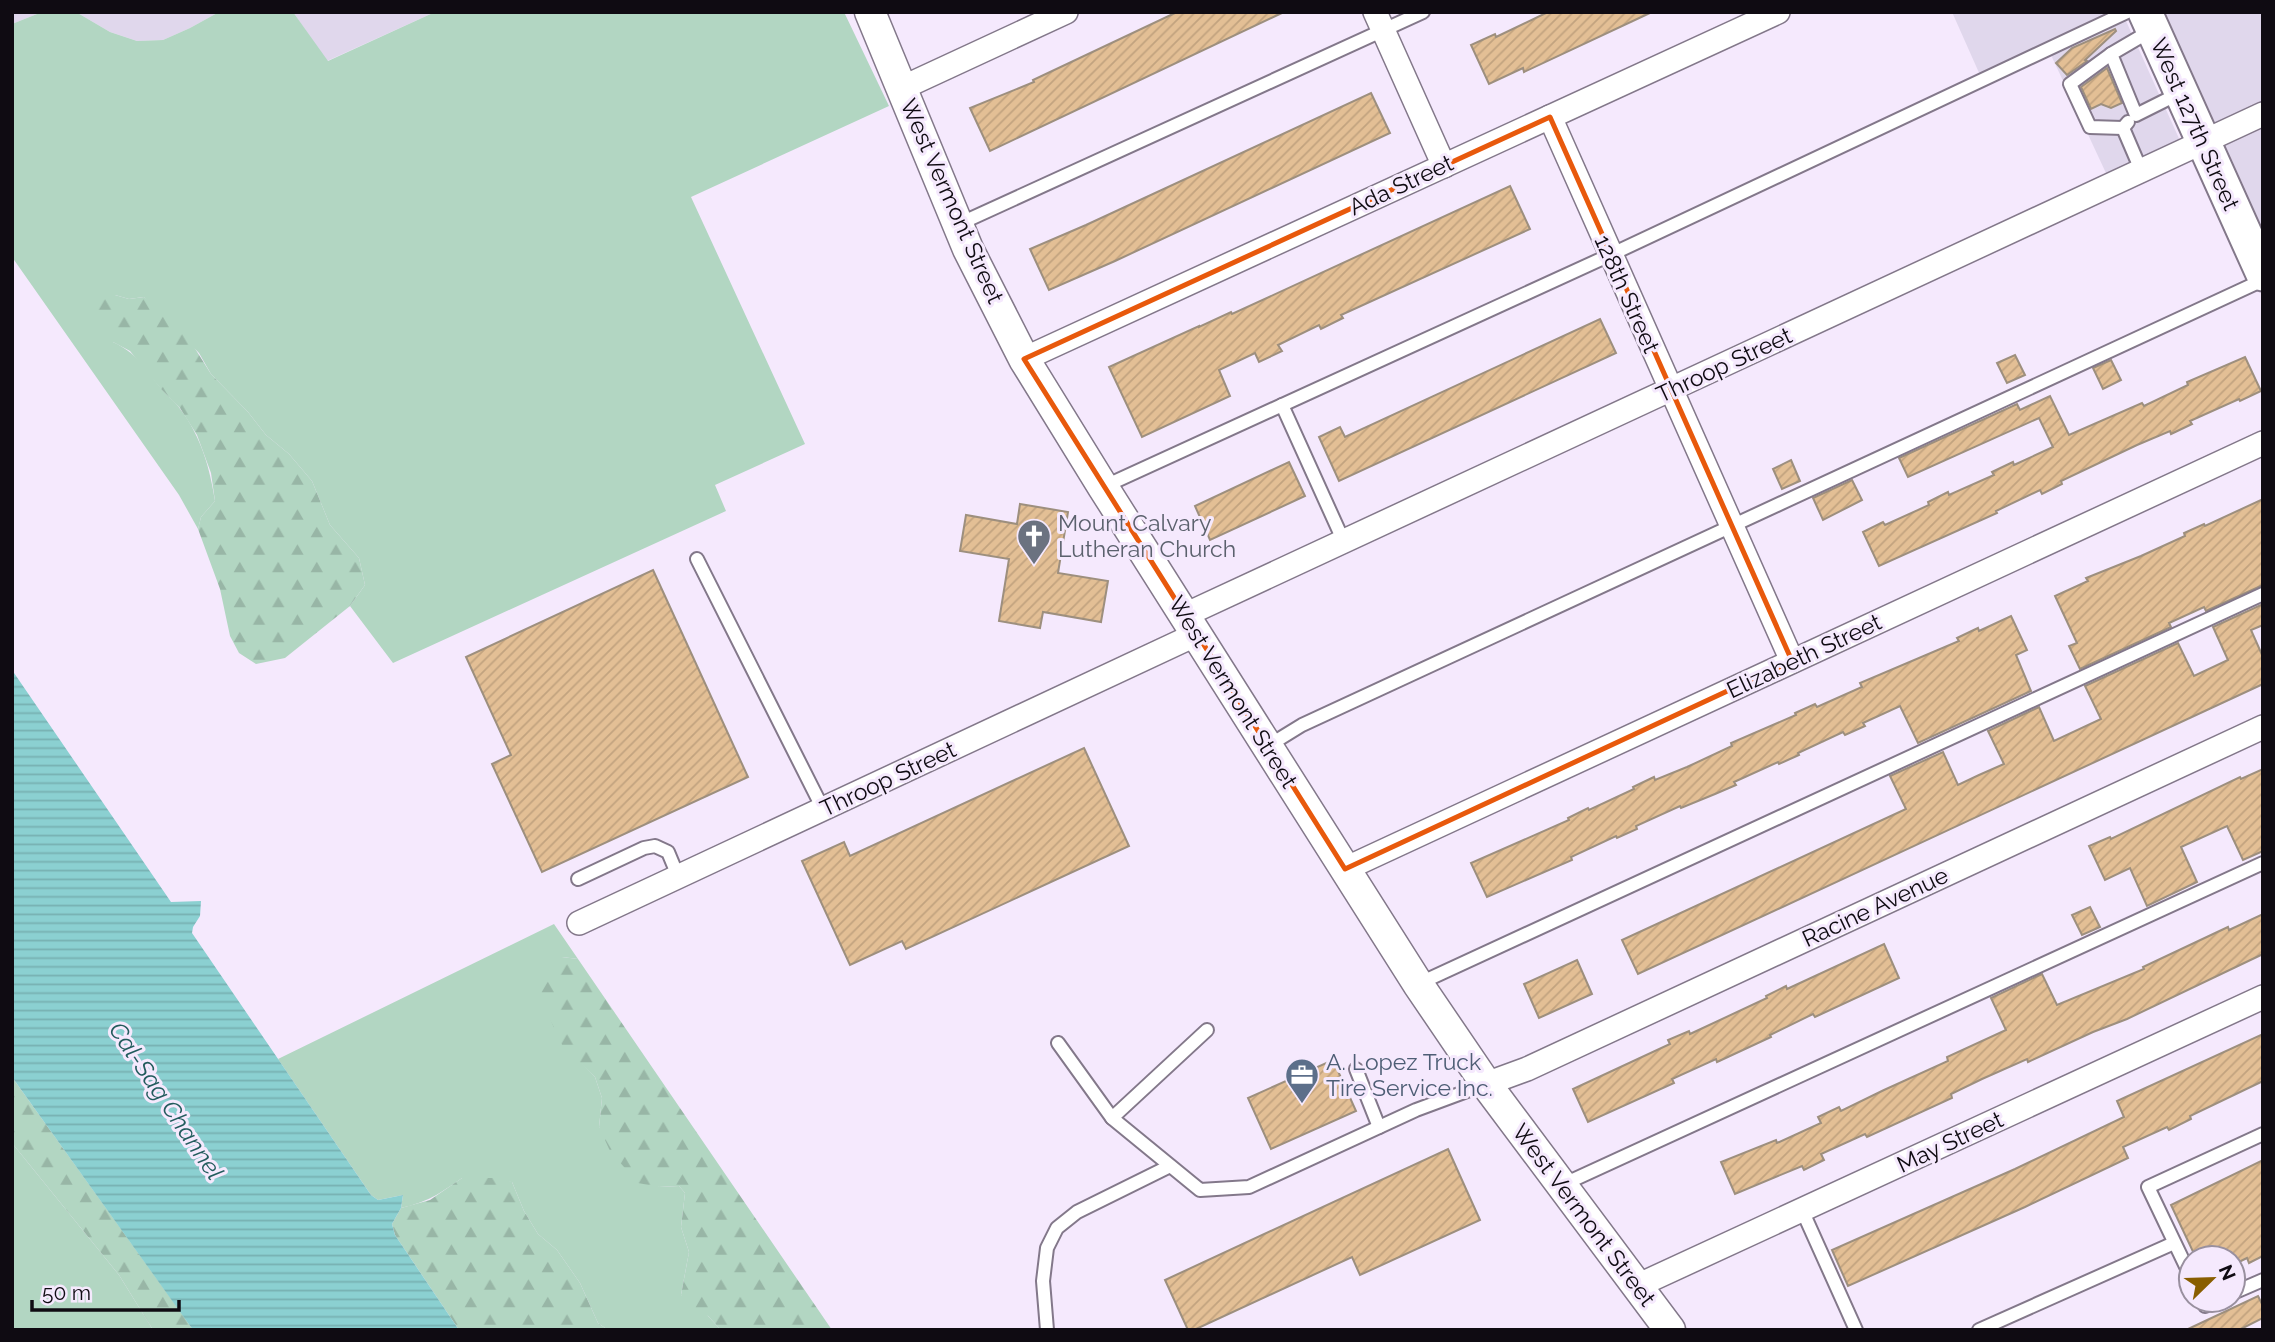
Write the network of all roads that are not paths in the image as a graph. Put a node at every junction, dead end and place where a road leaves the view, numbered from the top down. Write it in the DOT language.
graph roads {
  1 [pos="870,12"];
  2 [pos="1066,12"];
  3 [pos="1423,12"];
  4 [pos="1778,12"];
  5 [pos="2142,18"];
  6 [pos="1379,21"];
  7 [pos="2111,54"];
  8 [pos="902,88"];
  9 [pos="2181,93"];
  10 [pos="2263,114"];
  11 [pos="2136,115"];
  12 [pos="1550,117"];
  13 [pos="2123,128"];
  14 [pos="2204,141"];
  15 [pos="1444,166"];
  16 [pos="2141,170"];
  17 [pos="959,224"];
  18 [pos="1610,255"];
  19 [pos="2263,274"];
  20 [pos="2263,280"];
  21 [pos="1024,359"];
  22 [pos="1670,390"];
  23 [pos="1282,405"];
  24 [pos="2263,443"];
  25 [pos="1103,487"];
  26 [pos="1731,527"];
  27 [pos="1344,542"];
  28 [pos="697,559"];
  29 [pos="2263,594"];
  30 [pos="1191,625"];
  31 [pos="1792,662"];
  32 [pos="2263,727"];
  33 [pos="1268,747"];
  34 [pos="823,809"];
  35 [pos="2263,863"];
  36 [pos="1345,869"];
  37 [pos="678,876"];
  38 [pos="578,879"];
  39 [pos="579,923"];
  40 [pos="1418,984"];
  41 [pos="2263,997"];
  42 [pos="1207,1030"];
  43 [pos="1058,1043"];
  44 [pos="1356,1069"];
  45 [pos="1486,1084"];
  46 [pos="1112,1118"];
  47 [pos="1379,1127"];
  48 [pos="2263,1134"];
  49 [pos="1170,1166"];
  50 [pos="1562,1185"];
  51 [pos="1802,1210"];
  52 [pos="2174,1243"];
  53 [pos="2177,1249"];
  54 [pos="1637,1286"];
  55 [pos="1046,1330"];
  56 [pos="1670,1330"];
  57 [pos="1856,1330"];
  58 [pos="1979,1330"];
  1 -- 8 [label="street, West Vermont Street"];
  2 -- 8 [label="street"];
  3 -- 6 [label="lane"];
  4 -- 12 [label="street, Ada Street"];
  5 -- 7 [label="lane"];
  5 -- 9 [label="main road, West 127th Street"];
  5 -- 18 [label="lane"];
  6 -- 15 [label="street"];
  6 -- 17 [label="lane"];
  7 -- 11 [label="lane"];
  7 -- 13 [label="lane"];
  8 -- 17 [label="street, West Vermont Street"];
  9 -- 11 [label="lane"];
  9 -- 14 [label="main road, West 127th Street"];
  10 -- 14 [label="street, Throop Street"];
  11 -- 13 [label="lane"];
  12 -- 15 [label="street, Ada Street"];
  12 -- 18 [label="street, 128th Street"];
  13 -- 16 [label="lane"];
  14 -- 16 [label="street, Throop Street"];
  14 -- 19 [label="main road, West 127th Street"];
  15 -- 21 [label="street, Ada Street"];
  16 -- 22 [label="street, Throop Street"];
  17 -- 21 [label="street, West Vermont Street"];
  18 -- 22 [label="street, 128th Street"];
  18 -- 23 [label="lane"];
  20 -- 26 [label="lane"];
  21 -- 25 [label="street, West Vermont Street"];
  22 -- 26 [label="street, 128th Street"];
  22 -- 27 [label="street, Throop Street"];
  23 -- 25 [label="lane"];
  23 -- 27 [label="lane"];
  24 -- 31 [label="street, Elizabeth Street"];
  25 -- 30 [label="street, West Vermont Street"];
  26 -- 31 [label="street, 128th Street"];
  26 -- 33 [label="lane"];
  27 -- 30 [label="street, Throop Street"];
  28 -- 34 [label="lane"];
  29 -- 40 [label="lane"];
  30 -- 33 [label="street, West Vermont Street"];
  30 -- 34 [label="street, Throop Street"];
  31 -- 36 [label="street, Elizabeth Street"];
  32 -- 45 [label="street, Racine Avenue"];
  33 -- 36 [label="street, West Vermont Street"];
  34 -- 37 [label="street, Throop Street"];
  35 -- 50 [label="lane"];
  36 -- 40 [label="street, West Vermont Street"];
  37 -- 38 [label="lane"];
  37 -- 39 [label="street, Throop Street"];
  40 -- 45 [label="street, West Vermont Street"];
  41 -- 51 [label="street, May Street"];
  42 -- 46 [label="lane"];
  43 -- 46 [label="lane"];
  44 -- 47 [label="lane"];
  45 -- 47 [label="lane"];
  45 -- 50 [label="street, West Vermont Street"];
  46 -- 49 [label="lane"];
  47 -- 49 [label="lane"];
  48 -- 52 [label="lane"];
  49 -- 55 [label="lane"];
  50 -- 54 [label="street, West Vermont Street"];
  51 -- 54 [label="street, May Street"];
  51 -- 57 [label="lane"];
  52 -- 53 [label="lane"];
  52 -- 58 [label="lane"];
  54 -- 56 [label="street, West Vermont Street"];
}
